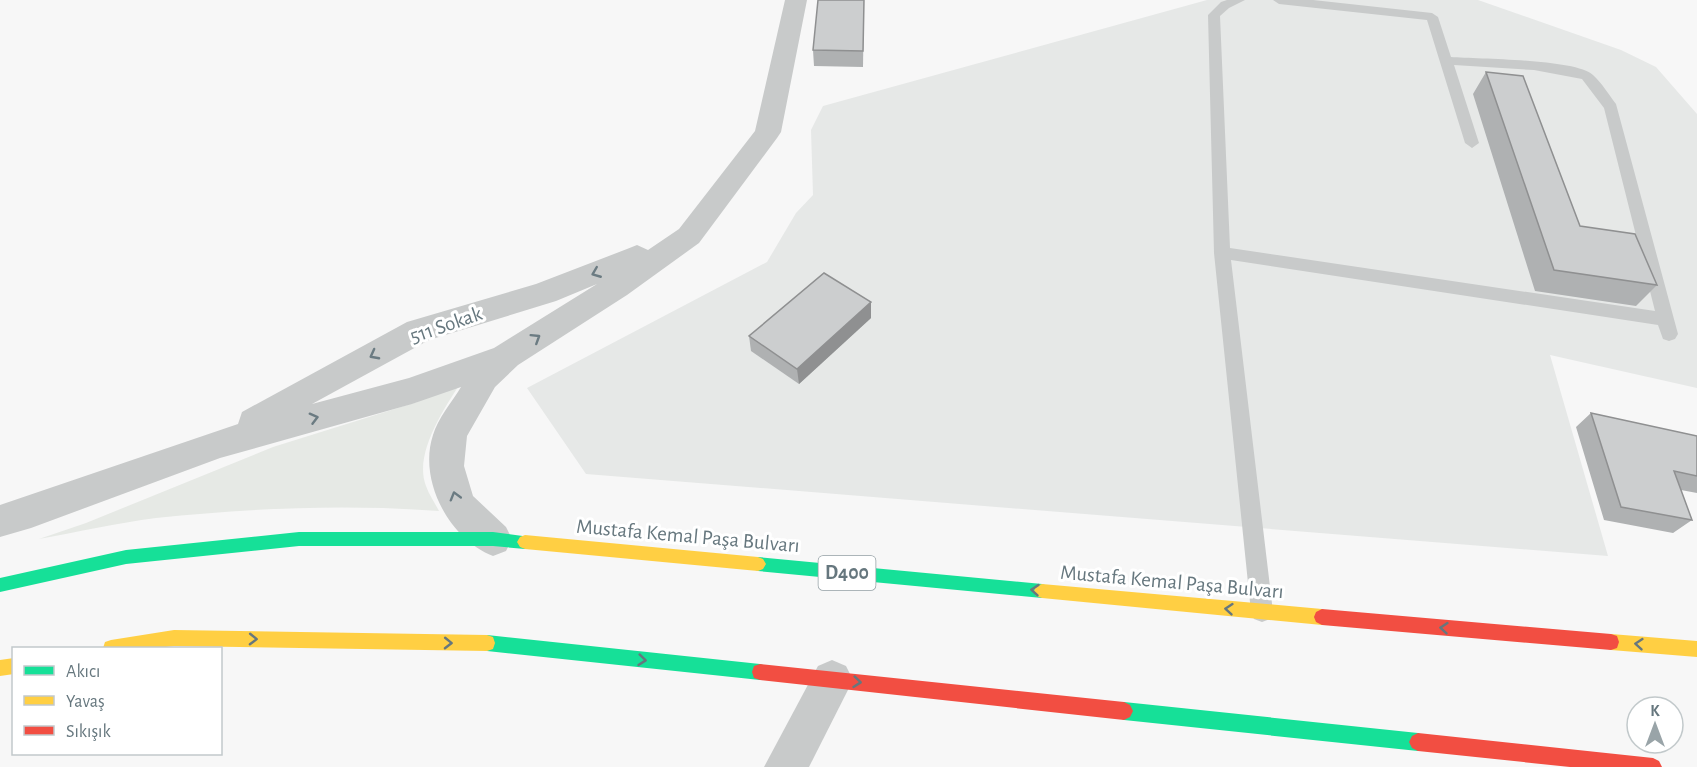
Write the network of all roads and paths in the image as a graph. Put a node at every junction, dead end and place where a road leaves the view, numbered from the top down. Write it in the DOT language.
graph roads {
  1 [pos="796,0"];
  2 [pos="1239,0"];
  3 [pos="1279,0"];
  4 [pos="1445,60"];
  5 [pos="1472,143"];
  6 [pos="689,236"];
  7 [pos="1222,253"];
  8 [pos="507,356"];
  9 [pos="217,444"];
  10 [pos="0,521"];
  11 [pos="493,539"];
  12 [pos="0,585"];
  13 [pos="1262,612"];
  14 [pos="117,647"];
  15 [pos="1697,649"];
  16 [pos="832,680"];
  17 [pos="786,767"];
  18 [pos="1653,767"];
  1 -- 6 [label="street, 511 Sokak"];
  2 -- 7 [label="lane"];
  3 -- 4 [label="lane"];
  4 -- 5 [label="lane"];
  4 -- 7 [label="lane"];
  8 -- 6 [label="street, 511 Sokak, one-way"];
  6 -- 9 [label="street, 511 Sokak, one-way"];
  7 -- 13 [label="lane"];
  9 -- 8 [label="street, 511 Sokak, one-way"];
  11 -- 8 [label="street, 511 Sokak, one-way"];
  9 -- 10 [label="street, 511 Sokak"];
  11 -- 12 [label="highway, Mustafa Kemal Paşa Bulvarı / D400"];
  13 -- 11 [label="highway, Mustafa Kemal Paşa Bulvarı / D400, one-way"];
  15 -- 13 [label="highway, Mustafa Kemal Paşa Bulvarı / D400, one-way"];
  14 -- 16 [label="highway, one-way"];
  16 -- 17 [label="street"];
  16 -- 18 [label="highway, one-way"];
}
